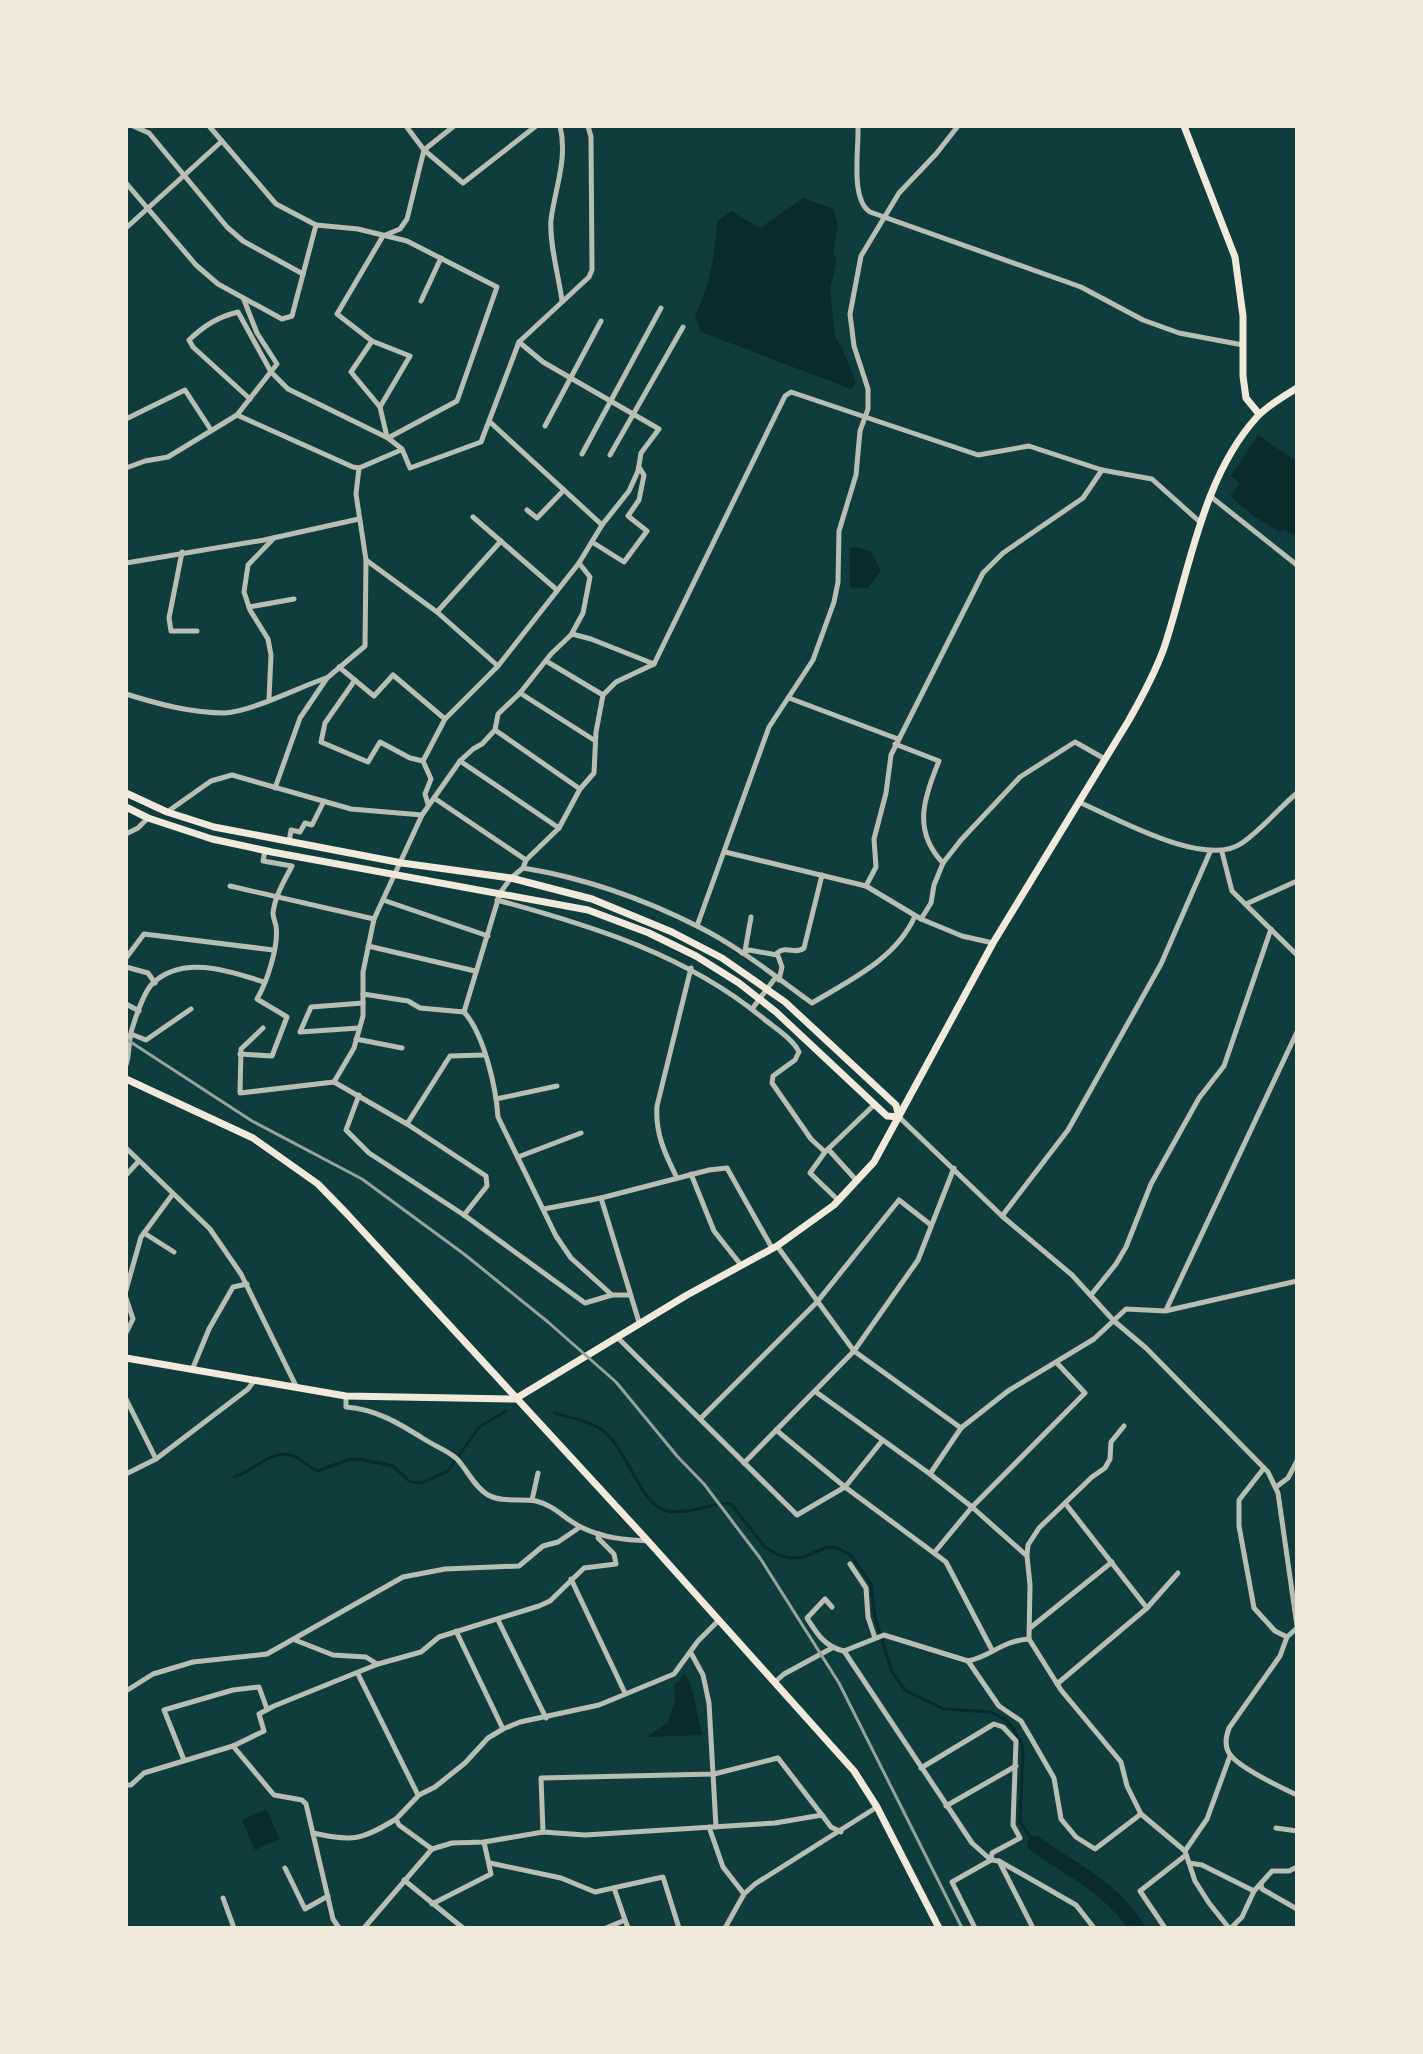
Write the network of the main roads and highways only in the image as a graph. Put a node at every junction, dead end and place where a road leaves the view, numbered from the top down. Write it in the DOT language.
graph roads {
  1 [pos="1184,126"];
  2 [pos="1297,388"];
  3 [pos="1259,414"];
  4 [pos="126,793"];
  5 [pos="126,807"];
  6 [pos="126,1079"];
  7 [pos="899,1117"];
  8 [pos="126,1358"];
  9 [pos="515,1399"];
  10 [pos="939,1928"];
  1 -- 3 [label="main road"];
  2 -- 3 [label="main road"];
  3 -- 7 [label="main road"];
  4 -- 7 [label="main road"];
  5 -- 7 [label="main road"];
  6 -- 9 [label="main road"];
  7 -- 9 [label="main road"];
  8 -- 9 [label="main road"];
  9 -- 10 [label="main road"];
}
